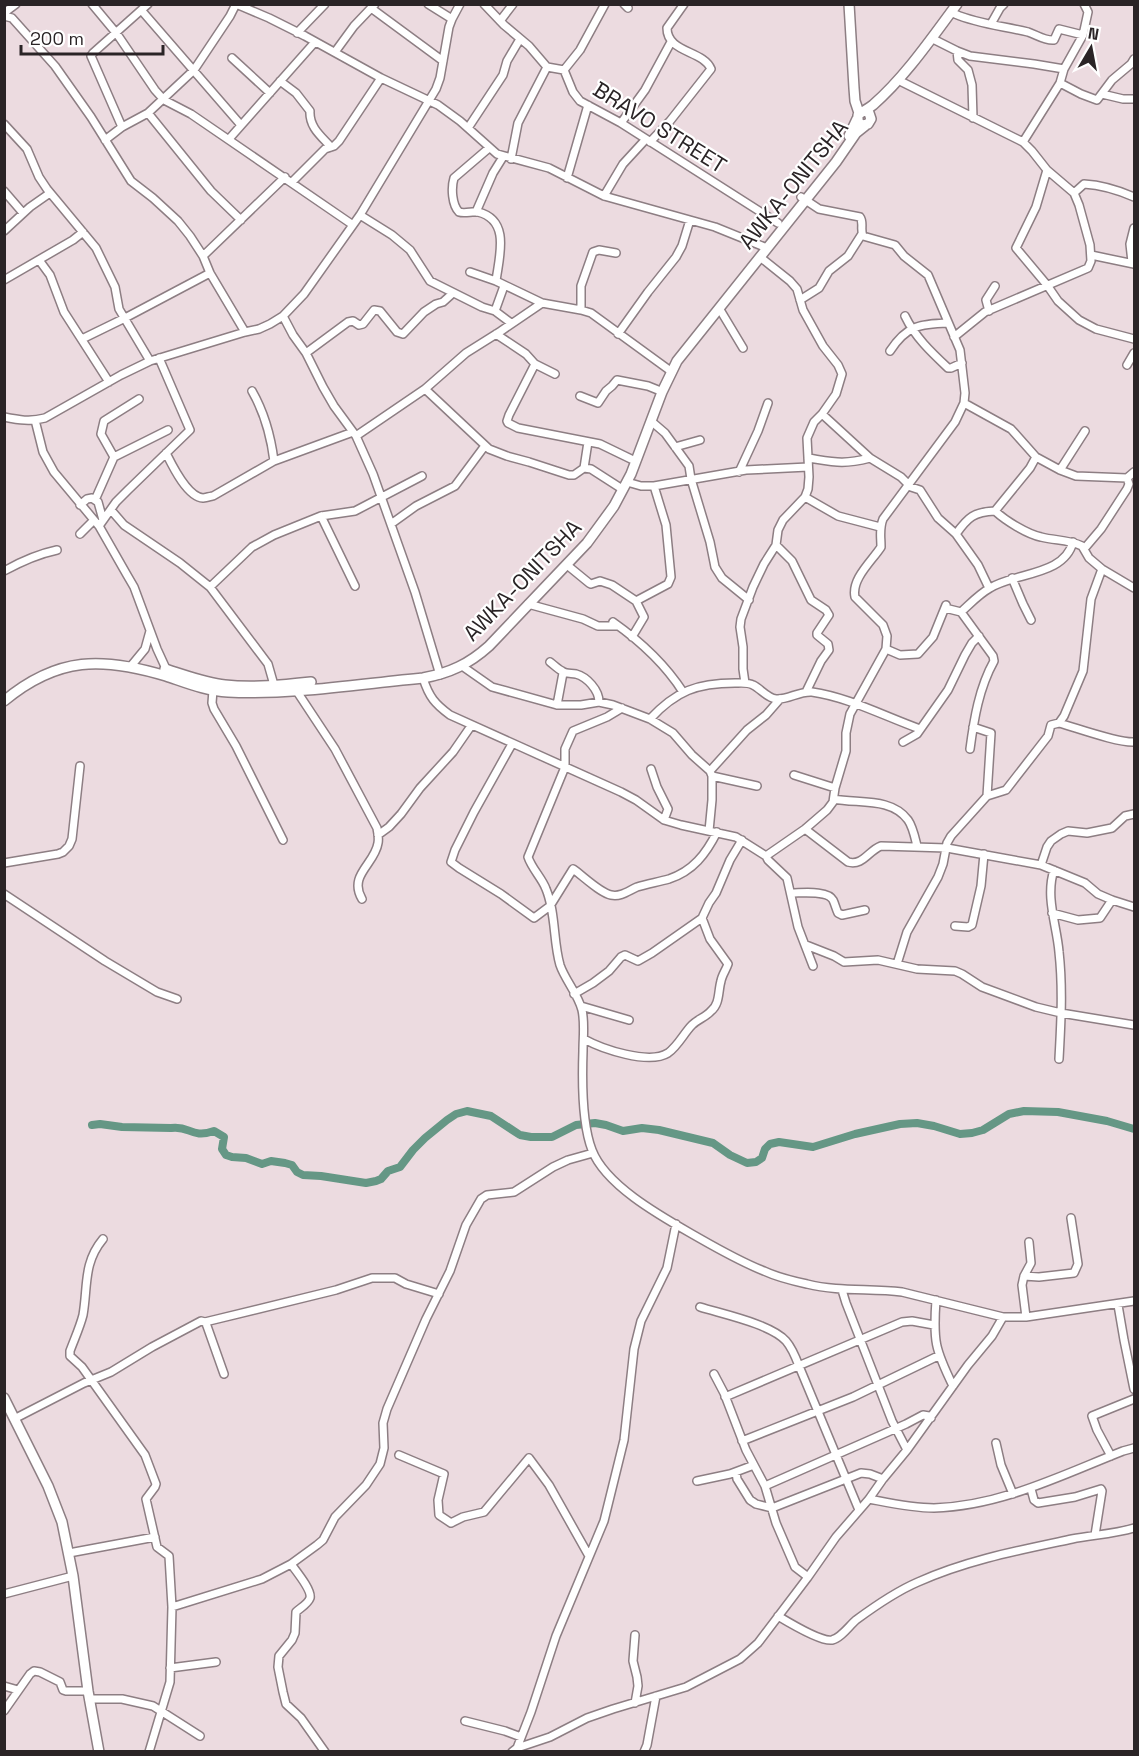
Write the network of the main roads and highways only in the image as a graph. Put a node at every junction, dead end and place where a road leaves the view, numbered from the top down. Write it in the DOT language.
graph roads {
  1 [pos="849,4"];
  2 [pos="962,4"];
  3 [pos="956,9"];
  4 [pos="864,117"];
  5 [pos="803,199"];
  6 [pos="764,247"];
  7 [pos="670,370"];
  8 [pos="623,484"];
  9 [pos="133,664"];
  10 [pos="440,672"];
  11 [pos="169,674"];
  12 [pos="4,693"];
  13 [pos="4,700"];
  14 [pos="4,1398"];
  15 [pos="99,1752"];
  1 -- 4 [label="main road"];
  2 -- 3 [label="main road"];
  3 -- 4 [label="main road"];
  3 -- 4 [label="main road"];
  4 -- 5 [label="main road, AWKA-ONITSHA"];
  5 -- 6 [label="main road, AWKA-ONITSHA"];
  5 -- 6 [label="main road, AWKA-ONITSHA"];
  6 -- 7 [label="main road, AWKA-ONITSHA"];
  6 -- 7 [label="main road, AWKA-ONITSHA"];
  7 -- 8 [label="main road, AWKA-ONITSHA"];
  7 -- 8 [label="main road, AWKA-ONITSHA"];
  8 -- 10 [label="main road, AWKA-ONITSHA"];
  8 -- 10 [label="main road, AWKA-ONITSHA"];
  9 -- 11 [label="main road, AWKA-ONITSHA"];
  9 -- 12 [label="main road, AWKA-ONITSHA"];
  9 -- 13 [label="main road, AWKA-ONITSHA"];
  10 -- 11 [label="main road, AWKA-ONITSHA"];
  10 -- 11 [label="main road, AWKA-ONITSHA"];
  14 -- 15 [label="main road"];
}
